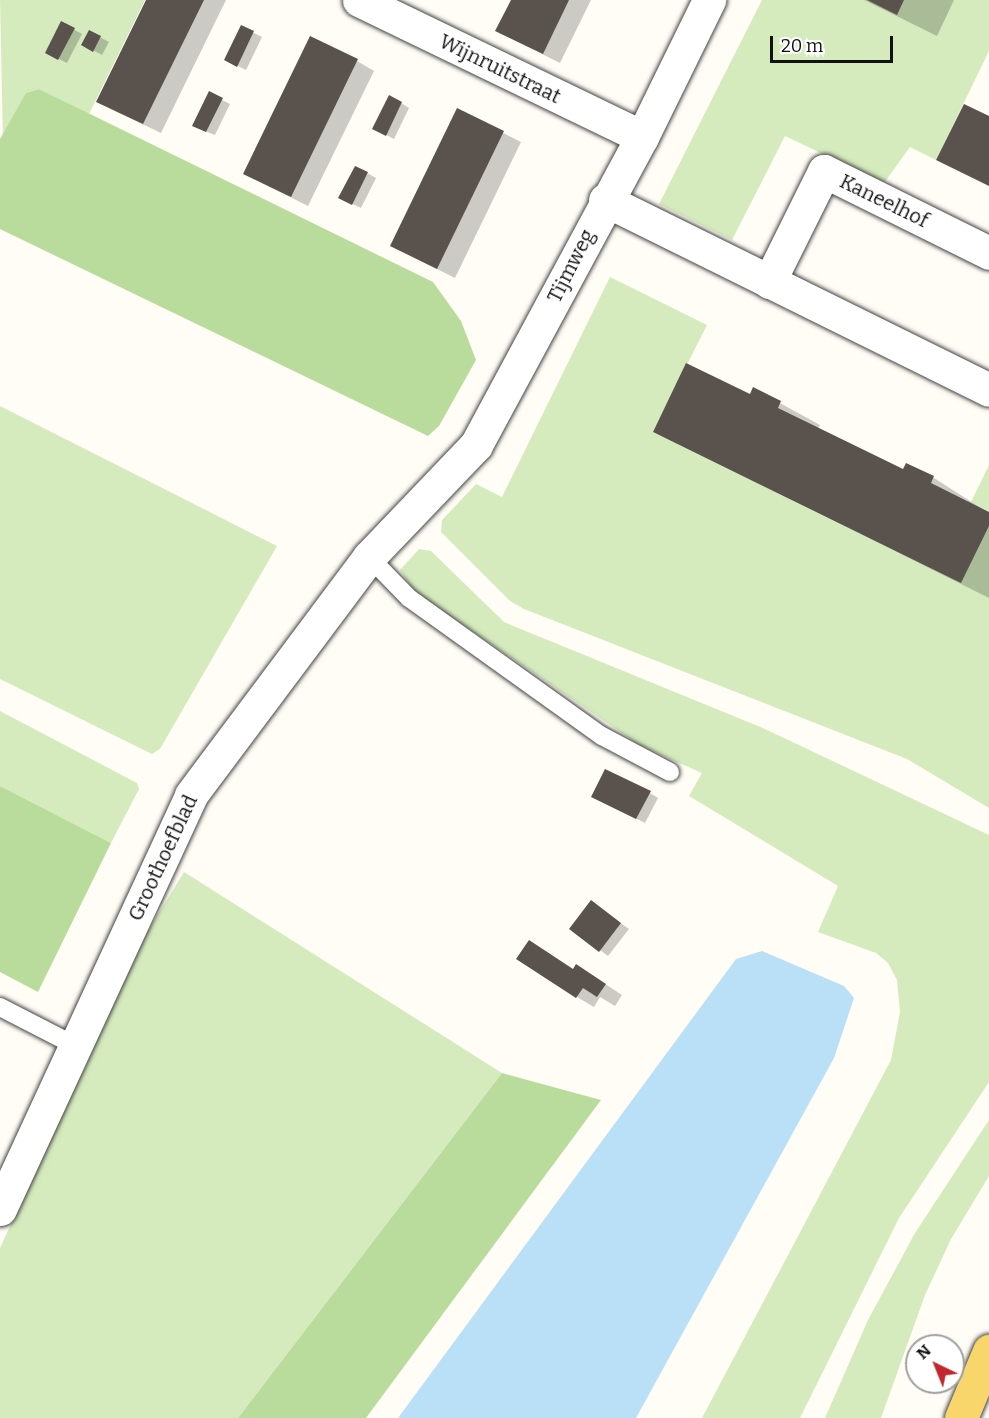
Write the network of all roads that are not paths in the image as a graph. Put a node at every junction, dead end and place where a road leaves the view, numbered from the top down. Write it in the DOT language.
graph roads {
  1 [pos="359,0"];
  2 [pos="709,0"];
  3 [pos="642,137"];
  4 [pos="605,201"];
  5 [pos="989,253"];
  6 [pos="769,282"];
  7 [pos="989,390"];
  8 [pos="410,516"];
  9 [pos="369,557"];
  10 [pos="670,772"];
  11 [pos="0,1007"];
  12 [pos="74,1045"];
  13 [pos="0,1209"];
  14 [pos="989,1351"];
  15 [pos="961,1418"];
  1 -- 3 [label="street, Wijnruitstraat"];
  2 -- 3 [label="street, Tijmweg"];
  3 -- 4 [label="street, Tijmweg"];
  4 -- 6 [label="street"];
  4 -- 8 [label="street, Tijmweg"];
  5 -- 6 [label="street, Kaneelhof"];
  6 -- 7 [label="street"];
  8 -- 9 [label="street, Groothoefblad"];
  9 -- 10 [label="lane"];
  9 -- 12 [label="street, Groothoefblad"];
  11 -- 12 [label="lane"];
  12 -- 13 [label="street, Groothoefblad"];
  14 -- 15 [label="main road"];
}
